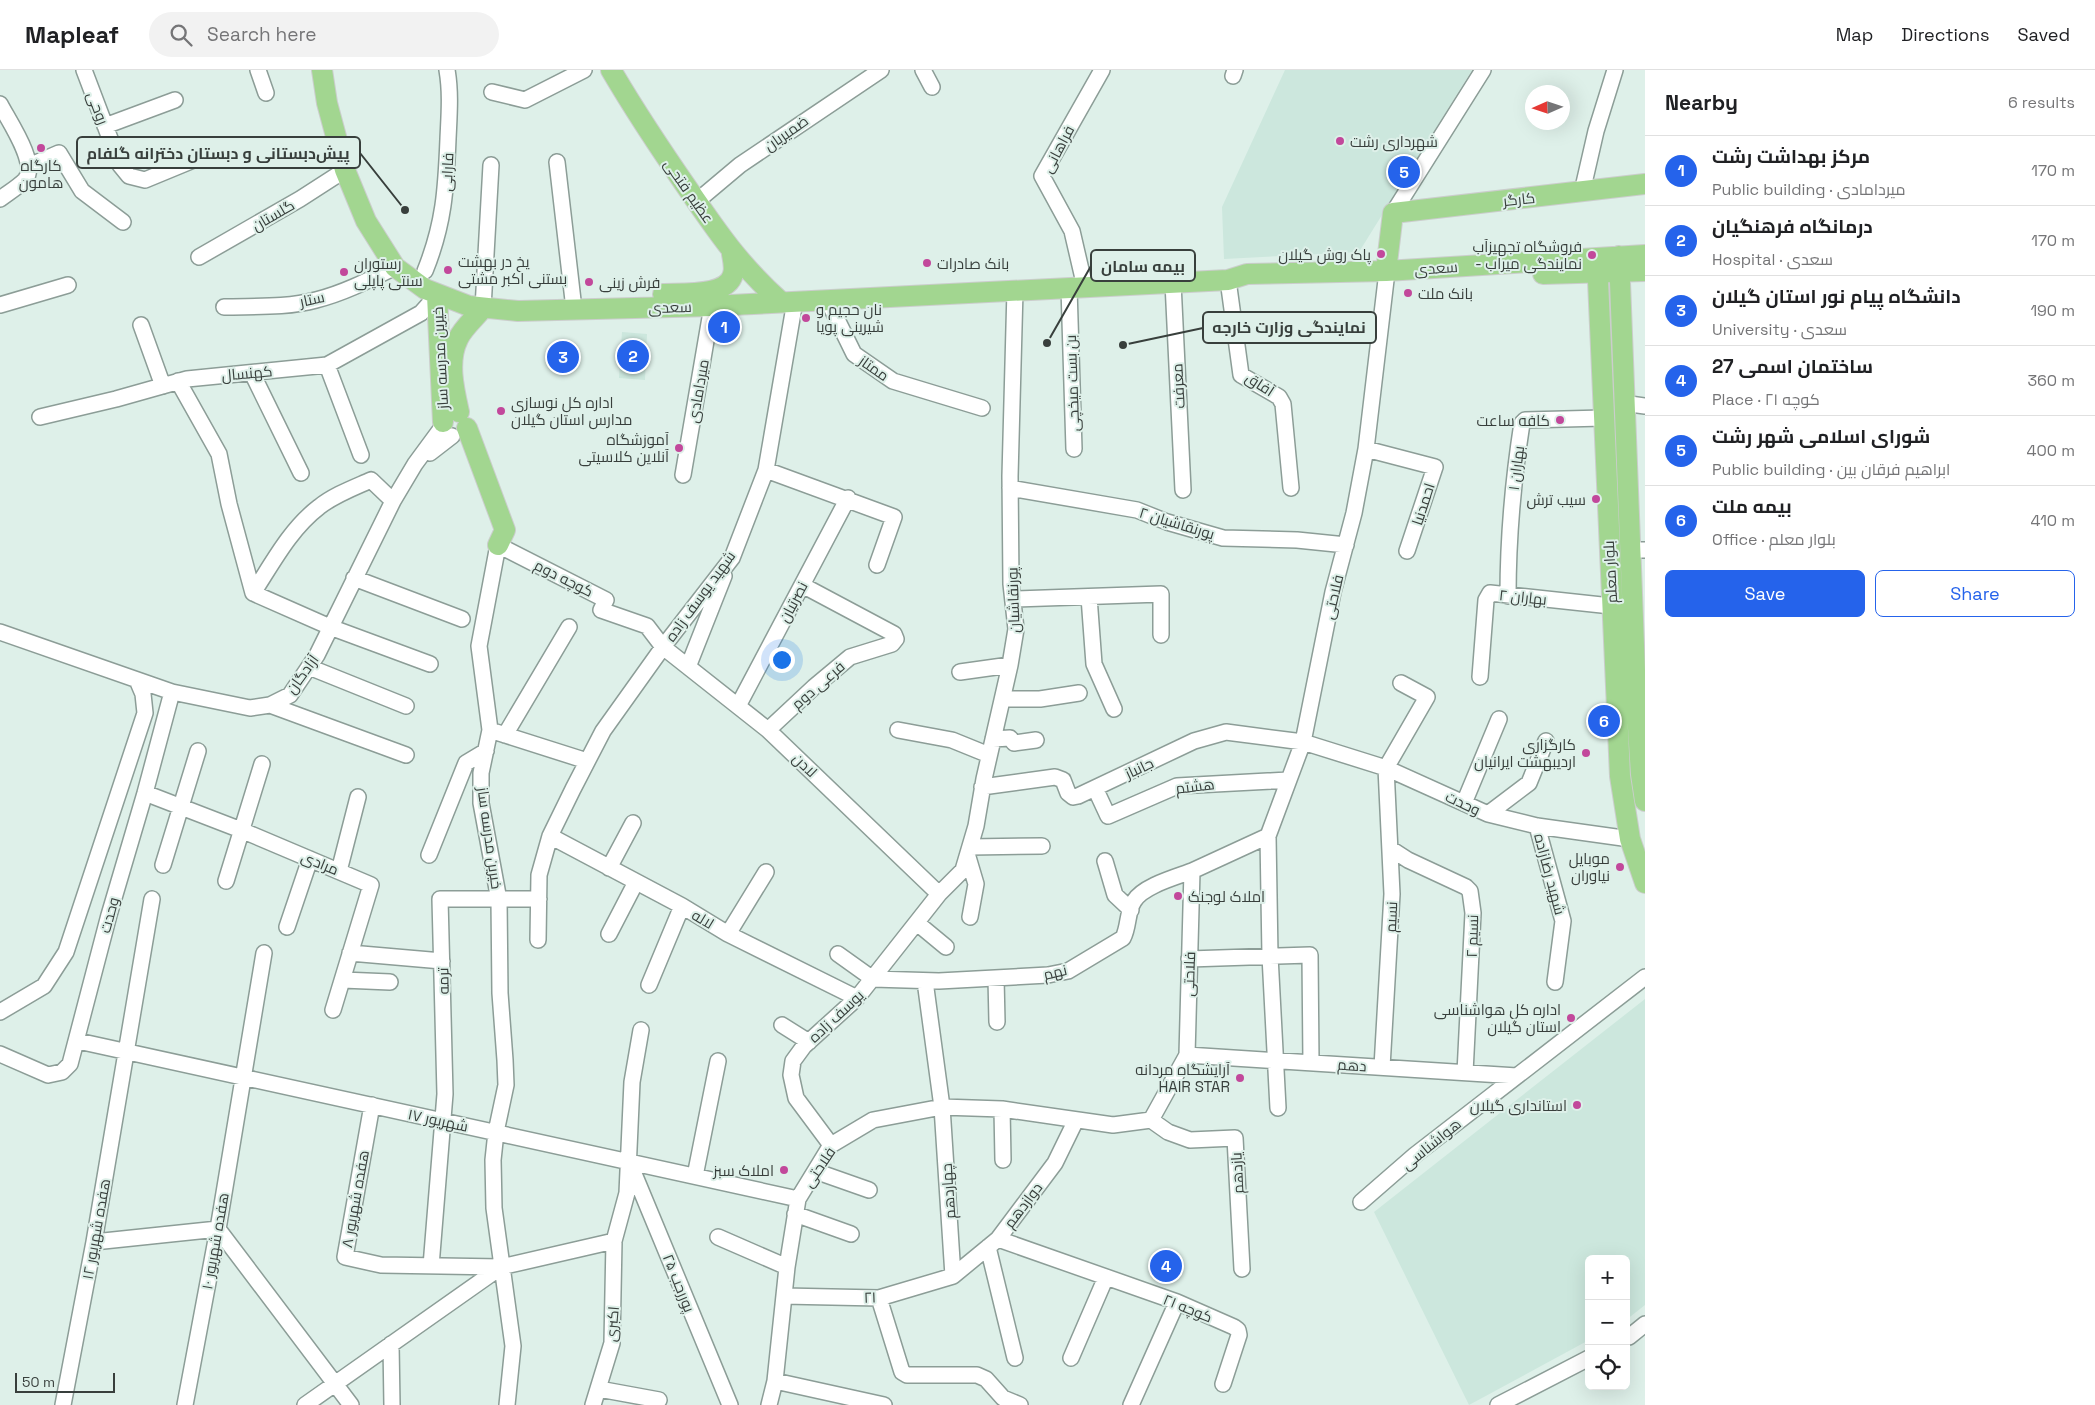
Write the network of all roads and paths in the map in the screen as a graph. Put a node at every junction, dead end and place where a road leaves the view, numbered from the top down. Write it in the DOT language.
graph roads {
  1 [pos="84,70"];
  2 [pos="258,70"];
  3 [pos="322,70"];
  4 [pos="447,70"];
  5 [pos="584,70"];
  6 [pos="611,70"];
  7 [pos="880,70"];
  8 [pos="923,70"];
  9 [pos="1102,70"];
  10 [pos="1484,70"];
  11 [pos="1615,70"];
  12 [pos="932,87"];
  13 [pos="492,92"];
  14 [pos="266,93"];
  15 [pos="175,100"];
  16 [pos="0,104"];
  17 [pos="105,126"];
  18 [pos="208,154"];
  19 [pos="557,162"];
  20 [pos="491,165"];
  21 [pos="29,166"];
  22 [pos="345,170"];
  23 [pos="1645,184"];
  24 [pos="1582,192"];
  25 [pos="0,199"];
  26 [pos="696,202"];
  27 [pos="1393,213"];
  28 [pos="123,222"];
  29 [pos="732,254"];
  30 [pos="1645,255"];
  31 [pos="199,256"];
  32 [pos="1619,264"];
  33 [pos="1597,265"];
  34 [pos="395,267"];
  35 [pos="425,271"];
  36 [pos="1645,271"];
  37 [pos="1569,274"];
  38 [pos="1386,276"];
  39 [pos="1228,280"];
  40 [pos="1173,283"];
  41 [pos="68,285"];
  42 [pos="1077,287"];
  43 [pos="1015,290"];
  44 [pos="437,295"];
  45 [pos="827,299"];
  46 [pos="787,301"];
  47 [pos="0,305"];
  48 [pos="712,306"];
  49 [pos="224,307"];
  50 [pos="483,308"];
  51 [pos="574,308"];
  52 [pos="1599,319"];
  53 [pos="141,325"];
  54 [pos="447,355"];
  55 [pos="327,365"];
  56 [pos="252,374"];
  57 [pos="178,381"];
  58 [pos="163,386"];
  59 [pos="1623,403"];
  60 [pos="1645,406"];
  61 [pos="982,408"];
  62 [pos="40,417"];
  63 [pos="1603,418"];
  64 [pos="454,427"];
  65 [pos="1074,449"];
  66 [pos="1366,449"];
  67 [pos="361,454"];
  68 [pos="766,470"];
  69 [pos="301,473"];
  70 [pos="683,475"];
  71 [pos="1010,488"];
  72 [pos="1291,488"];
  73 [pos="1183,490"];
  74 [pos="848,498"];
  75 [pos="393,501"];
  76 [pos="498,545"];
  77 [pos="1346,545"];
  78 [pos="1637,550"];
  79 [pos="1407,551"];
  80 [pos="732,558"];
  81 [pos="877,565"];
  82 [pos="354,578"];
  83 [pos="802,585"];
  84 [pos="253,593"];
  85 [pos="1508,596"];
  86 [pos="1089,597"];
  87 [pos="1013,600"];
  88 [pos="1611,606"];
  89 [pos="462,620"];
  90 [pos="330,627"];
  91 [pos="569,627"];
  92 [pos="0,632"];
  93 [pos="1161,635"];
  94 [pos="663,647"];
  95 [pos="430,664"];
  96 [pos="1010,665"];
  97 [pos="309,667"];
  98 [pos="688,667"];
  99 [pos="960,672"];
  100 [pos="1480,677"];
  101 [pos="137,680"];
  102 [pos="1401,684"];
  103 [pos="172,692"];
  104 [pos="1079,692"];
  105 [pos="1003,699"];
  106 [pos="270,705"];
  107 [pos="406,706"];
  108 [pos="738,706"];
  109 [pos="1114,710"];
  110 [pos="1641,714"];
  111 [pos="1499,719"];
  112 [pos="490,730"];
  113 [pos="768,730"];
  114 [pos="898,730"];
  115 [pos="505,735"];
  116 [pos="993,739"];
  117 [pos="1036,740"];
  118 [pos="1546,741"];
  119 [pos="1303,742"];
  120 [pos="198,750"];
  121 [pos="486,751"];
  122 [pos="989,755"];
  123 [pos="406,756"];
  124 [pos="587,761"];
  125 [pos="262,764"];
  126 [pos="1386,768"];
  127 [pos="1288,780"];
  128 [pos="982,788"];
  129 [pos="1094,788"];
  130 [pos="145,793"];
  131 [pos="358,797"];
  132 [pos="1645,801"];
  133 [pos="1464,803"];
  134 [pos="181,807"];
  135 [pos="1488,814"];
  136 [pos="633,823"];
  137 [pos="1537,826"];
  138 [pos="241,830"];
  139 [pos="550,836"];
  140 [pos="1268,836"];
  141 [pos="1638,839"];
  142 [pos="1042,846"];
  143 [pos="1390,849"];
  144 [pos="969,852"];
  145 [pos="428,855"];
  146 [pos="310,859"];
  147 [pos="1104,861"];
  148 [pos="163,865"];
  149 [pos="609,868"];
  150 [pos="338,871"];
  151 [pos="1192,871"];
  152 [pos="766,872"];
  153 [pos="226,881"];
  154 [pos="636,882"];
  155 [pos="1645,883"];
  156 [pos="939,894"];
  157 [pos="152,899"];
  158 [pos="539,899"];
  159 [pos="499,900"];
  160 [pos="682,906"];
  161 [pos="1131,910"];
  162 [pos="970,917"];
  163 [pos="917,922"];
  164 [pos="287,927"];
  165 [pos="609,934"];
  166 [pos="728,934"];
  167 [pos="538,940"];
  168 [pos="946,946"];
  169 [pos="264,953"];
  170 [pos="350,953"];
  171 [pos="838,954"];
  172 [pos="1270,956"];
  173 [pos="1189,959"];
  174 [pos="442,960"];
  175 [pos="1645,977"];
  176 [pos="996,978"];
  177 [pos="873,979"];
  178 [pos="342,980"];
  179 [pos="925,981"];
  180 [pos="390,982"];
  181 [pos="1555,982"];
  182 [pos="649,985"];
  183 [pos="857,998"];
  184 [pos="333,1010"];
  185 [pos="0,1012"];
  186 [pos="997,1022"];
  187 [pos="782,1024"];
  188 [pos="641,1030"];
  189 [pos="78,1041"];
  190 [pos="809,1042"];
  191 [pos="126,1052"];
  192 [pos="0,1054"];
  193 [pos="1187,1054"];
  194 [pos="1275,1060"];
  195 [pos="718,1061"];
  196 [pos="1311,1062"];
  197 [pos="1382,1067"];
  198 [pos="1465,1073"];
  199 [pos="1517,1076"];
  200 [pos="244,1077"];
  201 [pos="372,1105"];
  202 [pos="942,1107"];
  203 [pos="1278,1108"];
  204 [pos="1002,1109"];
  205 [pos="1076,1120"];
  206 [pos="1151,1120"];
  207 [pos="444,1121"];
  208 [pos="496,1132"];
  209 [pos="831,1145"];
  210 [pos="1003,1160"];
  211 [pos="629,1161"];
  212 [pos="815,1171"];
  213 [pos="695,1176"];
  214 [pos="869,1190"];
  215 [pos="798,1199"];
  216 [pos="1361,1202"];
  217 [pos="795,1214"];
  218 [pos="218,1229"];
  219 [pos="851,1234"];
  220 [pos="718,1237"];
  221 [pos="614,1241"];
  222 [pos="94,1242"];
  223 [pos="993,1243"];
  224 [pos="431,1266"];
  225 [pos="501,1267"];
  226 [pos="787,1267"];
  227 [pos="1242,1269"];
  228 [pos="953,1276"];
  229 [pos="1106,1277"];
  230 [pos="784,1296"];
  231 [pos="879,1298"];
  232 [pos="1176,1302"];
  233 [pos="1645,1324"];
  234 [pos="1630,1335"];
  235 [pos="1645,1336"];
  236 [pos="1630,1337"];
  237 [pos="391,1344"];
  238 [pos="1015,1358"];
  239 [pos="1071,1358"];
  240 [pos="1585,1360"];
  241 [pos="775,1381"];
  242 [pos="336,1384"];
  243 [pos="1223,1384"];
  244 [pos="599,1389"];
  245 [pos="659,1400"];
  246 [pos="1518,1400"];
  247 [pos="63,1405"];
  248 [pos="185,1405"];
  249 [pos="305,1405"];
  250 [pos="351,1405"];
  251 [pos="392,1405"];
  252 [pos="507,1405"];
  253 [pos="593,1405"];
  254 [pos="730,1405"];
  255 [pos="769,1405"];
  256 [pos="884,1405"];
  257 [pos="1020,1405"];
  258 [pos="1131,1405"];
  259 [pos="1498,1405"];
  1 -- 17 [label="street, روحی"];
  2 -- 14 [label="street"];
  3 -- 22 [label="main road, سعدی"];
  4 -- 35 [label="street, فارابی"];
  5 -- 13 [label="street"];
  6 -- 26 [label="main road, عظیم فتحی"];
  7 -- 26 [label="street, ضمیریان"];
  8 -- 12 [label="street"];
  9 -- 42 [label="street, فراهانی"];
  10 -- 27 [label="street"];
  11 -- 24 [label="street"];
  15 -- 17 [label="street"];
  16 -- 21 [label="street"];
  17 -- 18 [label="street, روحی"];
  19 -- 51 [label="street"];
  20 -- 50 [label="street"];
  21 -- 25 [label="street"];
  21 -- 28 [label="street"];
  22 -- 31 [label="street, گلستان"];
  22 -- 34 [label="main road, سعدی"];
  23 -- 24 [label="main road, کارگر"];
  24 -- 27 [label="main road, کارگر"];
  26 -- 29 [label="main road, عظیم فتحی"];
  27 -- 38 [label="main road"];
  29 -- 46 [label="main road, عظیم فتحی"];
  29 -- 51 [label="main road"];
  30 -- 32 [label="main road, سعدی"];
  32 -- 33 [label="main road, سعدی"];
  32 -- 36 [label="main road, سعدی"];
  32 -- 59 [label="main road, بلوار معلم"];
  33 -- 37 [label="main road, سعدی"];
  33 -- 38 [label="main road, سعدی"];
  33 -- 52 [label="main road, بلوار معلم"];
  34 -- 44 [label="main road, سعدی"];
  34 -- 49 [label="street, ستار"];
  37 -- 38 [label="main road, سعدی"];
  37 -- 52 [label="main road"];
  38 -- 39 [label="main road, سعدی"];
  38 -- 66 [label="street, فلاحتی"];
  39 -- 40 [label="main road, سعدی"];
  39 -- 72 [label="street, آفاق"];
  40 -- 42 [label="main road, سعدی"];
  40 -- 73 [label="street, معرفت"];
  41 -- 47 [label="street"];
  42 -- 43 [label="main road, سعدی"];
  42 -- 65 [label="street, بن بست میخچی"];
  43 -- 45 [label="main road, سعدی"];
  43 -- 71 [label="street, پورنقاشیان"];
  44 -- 50 [label="main road, سعدی"];
  44 -- 54 [label="main road, خیرین مدرسه ساز"];
  44 -- 55 [label="street, کهنسال"];
  45 -- 46 [label="main road, سعدی"];
  45 -- 61 [label="street, ممتاز"];
  46 -- 48 [label="main road, سعدی"];
  46 -- 68 [label="street, شهید یوسف زاده"];
  48 -- 51 [label="main road, سعدی"];
  48 -- 70 [label="street, میردامادی"];
  50 -- 51 [label="main road, سعدی"];
  50 -- 54 [label="main road, خیرین مدرسه ساز"];
  52 -- 63 [label="main road, بلوار معلم"];
  53 -- 58 [label="street"];
  54 -- 64 [label="main road, خیرین مدرسه ساز"];
  55 -- 56 [label="street, کهنسال"];
  55 -- 67 [label="street"];
  56 -- 57 [label="street, کهنسال"];
  56 -- 69 [label="street"];
  57 -- 58 [label="street, کهنسال"];
  57 -- 84 [label="street"];
  58 -- 62 [label="street, کهنسال"];
  59 -- 60 [label="street"];
  59 -- 78 [label="main road, بلوار معلم"];
  63 -- 85 [label="street, بهاران ۱"];
  63 -- 88 [label="main road, بلوار معلم"];
  64 -- 75 [label="street, آزادگان"];
  64 -- 76 [label="main road, خیرین مدرسه ساز"];
  66 -- 77 [label="street, فلاحتی"];
  66 -- 79 [label="street, احمدنیا"];
  68 -- 74 [label="street"];
  68 -- 80 [label="street, شهید یوسف زاده"];
  71 -- 77 [label="street, پورنقاشیان ۲"];
  71 -- 87 [label="street, پورنقاشیان"];
  74 -- 81 [label="street"];
  74 -- 83 [label="street, نصرتیان"];
  75 -- 82 [label="street, آزادگان"];
  75 -- 84 [label="street"];
  76 -- 94 [label="street, کوچه دوم"];
  76 -- 112 [label="street, خیرین مدرسه ساز"];
  77 -- 119 [label="street, فلاحتی"];
  78 -- 110 [label="main road, بلوار معلم"];
  80 -- 94 [label="street, شهید یوسف زاده"];
  80 -- 98 [label="street"];
  82 -- 89 [label="street"];
  82 -- 90 [label="street, آزادگان"];
  83 -- 108 [label="street, نصرتیان"];
  83 -- 113 [label="street, فرعی دوم"];
  84 -- 90 [label="street"];
  85 -- 88 [label="street, بهاران ۲"];
  85 -- 100 [label="street, بهاران ۲"];
  86 -- 87 [label="street"];
  86 -- 93 [label="street"];
  86 -- 109 [label="street"];
  87 -- 96 [label="street, پورنقاشیان"];
  88 -- 141 [label="main road, بلوار معلم"];
  90 -- 95 [label="street"];
  90 -- 97 [label="street, آزادگان"];
  91 -- 115 [label="street"];
  92 -- 101 [label="street, آزادگان"];
  94 -- 98 [label="street, لادن"];
  94 -- 124 [label="street, شهید یوسف زاده"];
  96 -- 99 [label="street"];
  96 -- 105 [label="street, پورنقاشیان"];
  97 -- 106 [label="street, آزادگان"];
  97 -- 107 [label="street"];
  98 -- 108 [label="street, لادن"];
  101 -- 103 [label="street, آزادگان"];
  101 -- 185 [label="street"];
  102 -- 126 [label="street"];
  103 -- 106 [label="street, آزادگان"];
  103 -- 130 [label="street, وحدت"];
  104 -- 105 [label="street"];
  105 -- 116 [label="street, پورنقاشیان"];
  106 -- 123 [label="street"];
  108 -- 113 [label="street, لادن"];
  110 -- 132 [label="main road, بلوار معلم"];
  111 -- 133 [label="street"];
  112 -- 115 [label="street"];
  112 -- 121 [label="street, خیرین مدرسه ساز"];
  113 -- 156 [label="street, لادن"];
  114 -- 122 [label="street"];
  115 -- 124 [label="street"];
  116 -- 117 [label="street"];
  116 -- 122 [label="street, پورنقاشیان"];
  118 -- 135 [label="street"];
  119 -- 126 [label="street, وحدت"];
  119 -- 127 [label="street, فلاحتی"];
  119 -- 129 [label="street, جانباز"];
  120 -- 134 [label="street"];
  121 -- 145 [label="street"];
  121 -- 159 [label="street, خیرین مدرسه ساز"];
  122 -- 128 [label="street, پورنقاشیان"];
  124 -- 139 [label="street, شهید یوسف زاده"];
  125 -- 138 [label="street"];
  126 -- 133 [label="street, وحدت"];
  126 -- 143 [label="street, نسیم"];
  127 -- 129 [label="street, هشتم"];
  127 -- 140 [label="street, فلاحتی"];
  128 -- 129 [label="street, جانباز"];
  128 -- 144 [label="street, پورنقاشیان"];
  130 -- 134 [label="street, مرادی"];
  130 -- 189 [label="street, وحدت"];
  131 -- 150 [label="street"];
  133 -- 135 [label="street, وحدت"];
  134 -- 138 [label="street, مرادی"];
  134 -- 148 [label="street"];
  135 -- 137 [label="street, وحدت"];
  136 -- 149 [label="street"];
  137 -- 141 [label="street, وحدت"];
  137 -- 181 [label="street, شهید رضازاده"];
  138 -- 146 [label="street, مرادی"];
  138 -- 153 [label="street"];
  139 -- 149 [label="street, لاله"];
  139 -- 158 [label="street, شهید یوسف زاده"];
  140 -- 151 [label="street"];
  140 -- 172 [label="street"];
  141 -- 155 [label="main road, بلوار معلم"];
  142 -- 144 [label="street"];
  143 -- 197 [label="street, نسیم"];
  143 -- 198 [label="street, نسیم ٢"];
  144 -- 156 [label="street, پورنقاشیان"];
  144 -- 162 [label="street"];
  146 -- 150 [label="street, مرادی"];
  146 -- 164 [label="street"];
  147 -- 161 [label="street"];
  149 -- 154 [label="street, لاله"];
  150 -- 170 [label="street, مرادی"];
  151 -- 161 [label="street, نهم"];
  151 -- 173 [label="street, فلاحتی"];
  152 -- 166 [label="street"];
  154 -- 160 [label="street, لاله"];
  154 -- 165 [label="street"];
  156 -- 163 [label="street, یوسف زاده"];
  157 -- 191 [label="street, هفده شهریور ۱۲"];
  158 -- 159 [label="street"];
  158 -- 167 [label="street, شهید یوسف زاده"];
  159 -- 174 [label="street, ترمه"];
  159 -- 208 [label="street, خیرین مدرسه ساز"];
  160 -- 166 [label="street, لاله"];
  160 -- 182 [label="street"];
  161 -- 176 [label="street, نهم"];
  163 -- 168 [label="street"];
  163 -- 177 [label="street, یوسف زاده"];
  166 -- 183 [label="street, لاله"];
  169 -- 200 [label="street, هفده شهریور ۱۰"];
  170 -- 174 [label="street"];
  170 -- 178 [label="street, مرادی"];
  171 -- 177 [label="street"];
  172 -- 173 [label="street"];
  172 -- 194 [label="street"];
  172 -- 196 [label="street"];
  173 -- 193 [label="street, فلاحتی"];
  174 -- 207 [label="street, ترمه"];
  175 -- 199 [label="street, هواشناسی"];
  176 -- 179 [label="street, نهم"];
  176 -- 186 [label="street"];
  177 -- 179 [label="street, نهم"];
  177 -- 183 [label="street, یوسف زاده"];
  178 -- 180 [label="street"];
  178 -- 184 [label="street, مرادی"];
  179 -- 202 [label="street, چهاردهم"];
  183 -- 190 [label="street, یوسف زاده"];
  187 -- 190 [label="street"];
  188 -- 211 [label="street, اکبری"];
  189 -- 191 [label="street, ۱۷ شهریور"];
  189 -- 192 [label="street, وحدت"];
  190 -- 209 [label="street, یوسف زاده"];
  191 -- 200 [label="street, ۱۷ شهریور"];
  191 -- 222 [label="street, هفده شهریور ۱۲"];
  193 -- 194 [label="street, دهم"];
  193 -- 206 [label="street, فلاحتی"];
  194 -- 196 [label="street, دهم"];
  194 -- 203 [label="street"];
  195 -- 213 [label="street"];
  196 -- 197 [label="street, دهم"];
  197 -- 198 [label="street, دهم"];
  198 -- 199 [label="street, دهم"];
  199 -- 216 [label="street, هواشناسی"];
  200 -- 201 [label="street, ۱۷ شهریور"];
  200 -- 218 [label="street, هفده شهریور ۱۰"];
  201 -- 207 [label="street, ۱۷ شهریور"];
  201 -- 224 [label="street, هفده شهریور ۸"];
  202 -- 204 [label="street, فلاحتی"];
  202 -- 209 [label="street, فلاحتی"];
  202 -- 228 [label="street, چهاردهم"];
  204 -- 205 [label="street, فلاحتی"];
  204 -- 210 [label="street"];
  205 -- 206 [label="street, فلاحتی"];
  205 -- 223 [label="street, دوازدهم"];
  206 -- 227 [label="street, یازدهم"];
  207 -- 208 [label="street, ۱۷ شهریور"];
  207 -- 224 [label="street, ترمه"];
  208 -- 211 [label="street, ۱۷ شهریور"];
  208 -- 225 [label="street, خیرین مدرسه ساز"];
  209 -- 212 [label="street, فلاحتی"];
  211 -- 213 [label="street, ۱۷ شهریور"];
  211 -- 221 [label="street, اکبری"];
  211 -- 254 [label="street, پوررجب ۲۵"];
  212 -- 214 [label="street"];
  212 -- 215 [label="street, فلاحتی"];
  213 -- 215 [label="street, ۱۷ شهریور"];
  215 -- 217 [label="street, فلاحتی"];
  217 -- 219 [label="street"];
  217 -- 226 [label="street, فلاحتی"];
  218 -- 222 [label="street"];
  218 -- 242 [label="street"];
  218 -- 248 [label="street, هفده شهریور ۱۰"];
  220 -- 226 [label="street"];
  221 -- 225 [label="street"];
  221 -- 244 [label="street, اکبری"];
  222 -- 247 [label="street, هفده شهریور ۱۲"];
  223 -- 228 [label="street, دوازدهم"];
  223 -- 229 [label="street, کوچه ۲۱"];
  223 -- 238 [label="street"];
  224 -- 225 [label="street, هفده شهریور ۸"];
  225 -- 237 [label="street"];
  225 -- 252 [label="street, خیرین مدرسه ساز"];
  226 -- 230 [label="street, فلاحتی"];
  228 -- 231 [label="street, ۲۱"];
  229 -- 232 [label="street, کوچه ۲۱"];
  229 -- 239 [label="street"];
  230 -- 231 [label="street, ۲۱"];
  230 -- 241 [label="street, فلاحتی"];
  231 -- 257 [label="street"];
  232 -- 243 [label="street, کوچه ۲۱"];
  232 -- 258 [label="street"];
  233 -- 234 [label="street"];
  235 -- 236 [label="street"];
  237 -- 242 [label="street"];
  237 -- 251 [label="street"];
  240 -- 246 [label="street"];
  241 -- 255 [label="street, فلاحتی"];
  241 -- 256 [label="street"];
  242 -- 249 [label="street"];
  242 -- 250 [label="street"];
  244 -- 245 [label="street"];
  244 -- 253 [label="street, اکبری"];
  246 -- 259 [label="street"];
}
